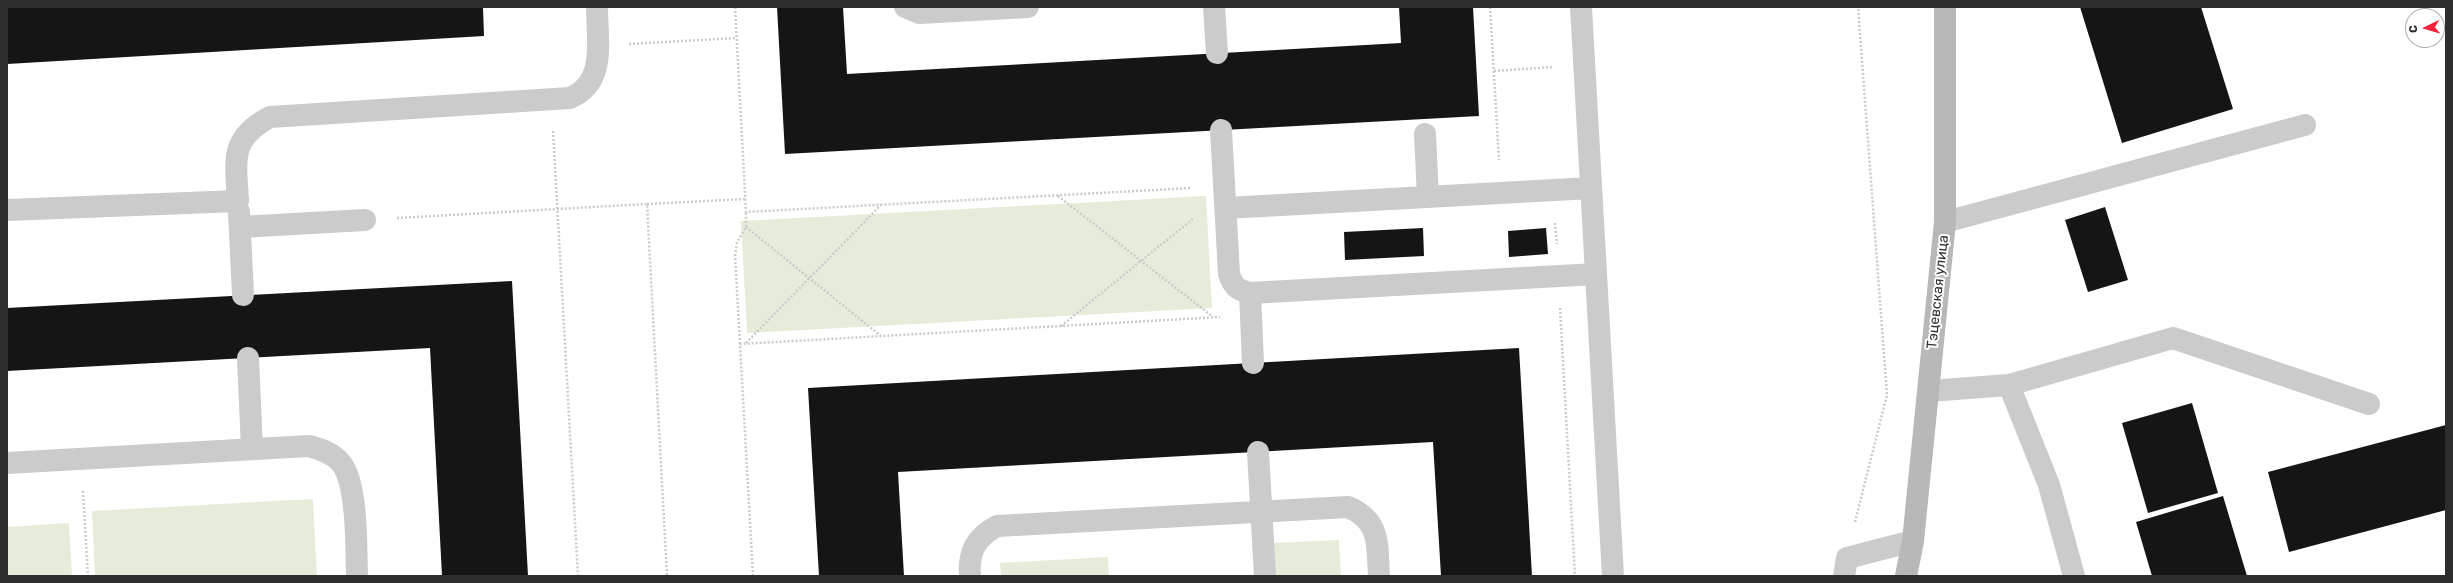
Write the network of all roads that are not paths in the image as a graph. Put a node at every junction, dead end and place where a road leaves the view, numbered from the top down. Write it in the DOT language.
graph roads {
  1 [pos="597,7"];
  2 [pos="905,7"];
  3 [pos="1028,7"];
  4 [pos="1214,7"];
  5 [pos="1581,7"];
  6 [pos="1945,7"];
  7 [pos="1217,54"];
  8 [pos="2305,125"];
  9 [pos="1221,130"];
  10 [pos="1425,134"];
  11 [pos="1591,188"];
  12 [pos="1225,196"];
  13 [pos="1428,197"];
  14 [pos="238,201"];
  15 [pos="7,210"];
  16 [pos="365,220"];
  17 [pos="1945,222"];
  18 [pos="240,227"];
  19 [pos="1596,274"];
  20 [pos="1250,294"];
  21 [pos="243,295"];
  22 [pos="248,358"];
  23 [pos="1253,363"];
  24 [pos="2009,385"];
  25 [pos="1929,391"];
  26 [pos="2369,404"];
  27 [pos="252,449"];
  28 [pos="1258,452"];
  29 [pos="7,463"];
  30 [pos="1261,512"];
  31 [pos="1913,541"];
  32 [pos="1845,567"];
  33 [pos="357,576"];
  34 [pos="970,576"];
  35 [pos="1265,576"];
  36 [pos="1379,576"];
  37 [pos="1613,576"];
  38 [pos="1906,576"];
  39 [pos="2074,576"];
  1 -- 14 [label="lane"];
  2 -- 3 [label="lane"];
  4 -- 7 [label="lane"];
  5 -- 11 [label="lane"];
  6 -- 17 [label="main road, Тэцевская улица"];
  8 -- 17 [label="lane"];
  9 -- 12 [label="lane"];
  10 -- 13 [label="lane"];
  11 -- 13 [label="lane"];
  11 -- 19 [label="lane"];
  12 -- 13 [label="lane"];
  12 -- 20 [label="lane"];
  14 -- 15 [label="lane"];
  14 -- 18 [label="lane"];
  16 -- 18 [label="lane"];
  17 -- 25 [label="main road, Тэцевская улица"];
  18 -- 21 [label="lane"];
  19 -- 20 [label="lane"];
  19 -- 37 [label="lane"];
  20 -- 23 [label="lane"];
  22 -- 27 [label="lane"];
  24 -- 25 [label="lane"];
  24 -- 26 [label="lane"];
  24 -- 39 [label="lane"];
  25 -- 31 [label="main road, Тэцевская улица"];
  27 -- 29 [label="lane"];
  27 -- 33 [label="lane"];
  28 -- 30 [label="lane"];
  30 -- 34 [label="lane"];
  30 -- 35 [label="lane"];
  30 -- 36 [label="lane"];
  31 -- 32 [label="lane"];
  31 -- 38 [label="main road, Тэцевская улица"];
}
